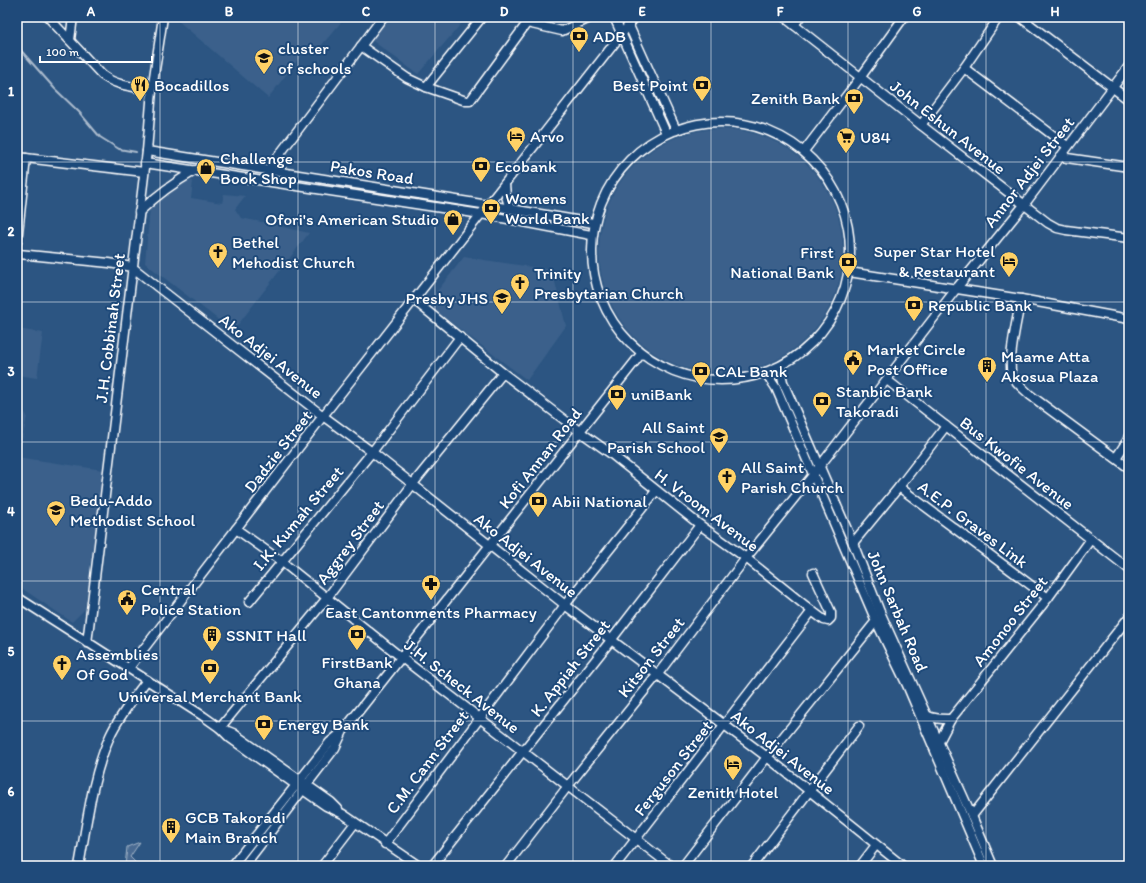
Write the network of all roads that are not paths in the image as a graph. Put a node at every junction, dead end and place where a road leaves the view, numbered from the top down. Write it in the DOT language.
graph roads {
  1 [pos="48,17"];
  2 [pos="73,17"];
  3 [pos="162,17"];
  4 [pos="383,17"];
  5 [pos="482,17"];
  6 [pos="592,17"];
  7 [pos="614,17"];
  8 [pos="625,17"];
  9 [pos="635,17"];
  10 [pos="784,17"];
  11 [pos="800,17"];
  12 [pos="904,17"];
  13 [pos="999,17"];
  14 [pos="1020,17"];
  15 [pos="528,20"];
  16 [pos="794,25"];
  17 [pos="628,26"];
  18 [pos="621,35"];
  19 [pos="70,40"];
  20 [pos="361,46"];
  21 [pos="1129,66"];
  22 [pos="964,68"];
  23 [pos="860,78"];
  24 [pos="426,87"];
  25 [pos="1113,88"];
  26 [pos="152,90"];
  27 [pos="1129,100"];
  28 [pos="921,125"];
  29 [pos="676,130"];
  30 [pos="666,133"];
  31 [pos="1068,146"];
  32 [pos="147,151"];
  33 [pos="804,151"];
  34 [pos="17,157"];
  35 [pos="1060,157"];
  36 [pos="26,158"];
  37 [pos="145,163"];
  38 [pos="1129,167"];
  39 [pos="196,170"];
  40 [pos="267,170"];
  41 [pos="144,172"];
  42 [pos="505,184"];
  43 [pos="488,205"];
  44 [pos="1024,205"];
  45 [pos="510,209"];
  46 [pos="139,212"];
  47 [pos="481,214"];
  48 [pos="593,223"];
  49 [pos="591,235"];
  50 [pos="1129,238"];
  51 [pos="17,242"];
  52 [pos="17,251"];
  53 [pos="132,267"];
  54 [pos="849,272"];
  55 [pos="956,289"];
  56 [pos="1021,299"];
  57 [pos="414,300"];
  58 [pos="1129,319"];
  59 [pos="460,337"];
  60 [pos="641,354"];
  61 [pos="781,366"];
  62 [pos="765,372"];
  63 [pos="503,373"];
  64 [pos="887,380"];
  65 [pos="323,416"];
  66 [pos="946,426"];
  67 [pos="579,432"];
  68 [pos="1129,436"];
  69 [pos="372,452"];
  70 [pos="1116,458"];
  71 [pos="820,466"];
  72 [pos="1129,468"];
  73 [pos="813,475"];
  74 [pos="412,485"];
  75 [pos="899,487"];
  76 [pos="656,491"];
  77 [pos="700,525"];
  78 [pos="236,529"];
  79 [pos="1091,540"];
  80 [pos="853,542"];
  81 [pos="490,545"];
  82 [pos="746,558"];
  83 [pos="281,561"];
  84 [pos="1129,569"];
  85 [pos="813,573"];
  86 [pos="17,597"];
  87 [pos="327,598"];
  88 [pos="1048,598"];
  89 [pos="248,602"];
  90 [pos="565,605"];
  91 [pos="812,611"];
  92 [pos="1129,617"];
  93 [pos="876,621"];
  94 [pos="612,639"];
  95 [pos="87,643"];
  96 [pos="402,658"];
  97 [pos="129,668"];
  98 [pos="658,674"];
  99 [pos="147,680"];
  100 [pos="926,715"];
  101 [pos="480,718"];
  102 [pos="950,719"];
  103 [pos="725,726"];
  104 [pos="859,726"];
  105 [pos="220,728"];
  106 [pos="939,742"];
  107 [pos="523,751"];
  108 [pos="767,757"];
  109 [pos="301,785"];
  110 [pos="568,786"];
  111 [pos="810,792"];
  112 [pos="972,816"];
  113 [pos="355,823"];
  114 [pos="636,840"];
  115 [pos="385,844"];
  116 [pos="876,845"];
  117 [pos="79,866"];
  118 [pos="232,866"];
  119 [pos="244,866"];
  120 [pos="322,866"];
  121 [pos="419,866"];
  122 [pos="432,866"];
  123 [pos="506,866"];
  124 [pos="615,866"];
  125 [pos="671,866"];
  126 [pos="683,866"];
  127 [pos="752,866"];
  128 [pos="860,866"];
  129 [pos="903,866"];
  130 [pos="984,866"];
  131 [pos="993,866"];
  1 -- 19 [label="street"];
  2 -- 19 [label="street"];
  3 -- 26 [label="street, J.H. Cobbinah Street"];
  4 -- 20 [label="street"];
  5 -- 24 [label="street"];
  6 -- 15 [label="street"];
  7 -- 18 [label="street"];
  8 -- 17 [label="street"];
  9 -- 17 [label="street, Dadzie Street"];
  10 -- 16 [label="street, John Eshun Avenue"];
  11 -- 16 [label="street"];
  12 -- 23 [label="street"];
  13 -- 22 [label="street"];
  14 -- 25 [label="street"];
  15 -- 24 [label="street"];
  16 -- 23 [label="street, John Eshun Avenue"];
  17 -- 18 [label="street, Dadzie Street"];
  17 -- 29 [label="street"];
  18 -- 30 [label="street"];
  18 -- 42 [label="street, Dadzie Street"];
  19 -- 26 [label="street"];
  20 -- 24 [label="street"];
  20 -- 40 [label="street"];
  21 -- 25 [label="street, Annor Adjei Street"];
  22 -- 28 [label="street"];
  22 -- 31 [label="street"];
  23 -- 28 [label="street, John Eshun Avenue"];
  23 -- 33 [label="street"];
  25 -- 27 [label="street"];
  25 -- 31 [label="street, Annor Adjei Street"];
  26 -- 32 [label="street, J.H. Cobbinah Street"];
  28 -- 44 [label="street, John Eshun Avenue"];
  29 -- 30 [label="street"];
  29 -- 33 [label="street"];
  30 -- 48 [label="street"];
  31 -- 35 [label="street, Annor Adjei Street"];
  32 -- 37 [label="street, J.H. Cobbinah Street"];
  32 -- 40 [label="street, Pakos Road"];
  33 -- 54 [label="street"];
  34 -- 36 [label="street"];
  35 -- 38 [label="street"];
  35 -- 44 [label="street, Annor Adjei Street"];
  36 -- 41 [label="street"];
  36 -- 51 [label="street"];
  37 -- 39 [label="street, Pakos Road"];
  37 -- 41 [label="street, J.H. Cobbinah Street"];
  39 -- 46 [label="street"];
  39 -- 47 [label="street, Pakos Road"];
  40 -- 43 [label="street, Pakos Road"];
  41 -- 46 [label="street, J.H. Cobbinah Street"];
  42 -- 43 [label="street, Dadzie Street"];
  42 -- 45 [label="street"];
  43 -- 45 [label="street, Pakos Road"];
  43 -- 47 [label="street, Dadzie Street"];
  44 -- 50 [label="street, John Eshun Avenue"];
  44 -- 55 [label="street, Annor Adjei Street"];
  45 -- 48 [label="street, Pakos Road"];
  46 -- 53 [label="street, J.H. Cobbinah Street"];
  47 -- 49 [label="street, Pakos Road"];
  47 -- 57 [label="street, Dadzie Street"];
  48 -- 49 [label="street"];
  49 -- 60 [label="street"];
  52 -- 53 [label="street"];
  53 -- 65 [label="street, Ako Adjei Avenue"];
  53 -- 95 [label="street, J.H. Cobbinah Street"];
  54 -- 55 [label="street"];
  54 -- 61 [label="street"];
  55 -- 56 [label="street"];
  55 -- 64 [label="street, Annor Adjei Street"];
  56 -- 58 [label="street"];
  56 -- 70 [label="street"];
  57 -- 59 [label="street, H. Vroom Avenue"];
  57 -- 65 [label="street, Dadzie Street"];
  59 -- 63 [label="street, H. Vroom Avenue"];
  59 -- 69 [label="street, I.K. Kumah Street"];
  60 -- 62 [label="street"];
  60 -- 67 [label="street, Kofi Annan Road"];
  61 -- 62 [label="street"];
  61 -- 71 [label="street, John Sarbah Road"];
  62 -- 73 [label="street, John Sarbah Road"];
  63 -- 67 [label="street, H. Vroom Avenue"];
  63 -- 74 [label="street, Aggrey Street"];
  64 -- 66 [label="street, Bus Kwofie Avenue"];
  64 -- 71 [label="street, Annor Adjei Street"];
  65 -- 69 [label="street, Ako Adjei Avenue"];
  65 -- 78 [label="street, Dadzie Street"];
  66 -- 75 [label="street"];
  66 -- 79 [label="street, Bus Kwofie Avenue"];
  67 -- 76 [label="street, H. Vroom Avenue"];
  67 -- 81 [label="street, Kofi Annan Road"];
  68 -- 70 [label="street"];
  69 -- 74 [label="street, Ako Adjei Avenue"];
  69 -- 83 [label="street, I.K. Kumah Street"];
  70 -- 72 [label="street"];
  71 -- 73 [label="street, Kitson Street"];
  71 -- 80 [label="street, John Sarbah Road"];
  73 -- 82 [label="street, Kitson Street"];
  73 -- 93 [label="street, John Sarbah Road"];
  74 -- 81 [label="street, Ako Adjei Avenue"];
  74 -- 87 [label="street, Aggrey Street"];
  75 -- 80 [label="street"];
  75 -- 88 [label="street, A.E.P. Graves Link"];
  76 -- 77 [label="street, H. Vroom Avenue"];
  76 -- 90 [label="street, C.M. Cann Street"];
  77 -- 82 [label="street, H. Vroom Avenue"];
  77 -- 94 [label="street, K. Appiah Street"];
  78 -- 83 [label="street, J.H. Scheck Avenue"];
  78 -- 97 [label="street, Dadzie Street"];
  79 -- 84 [label="street, Bus Kwofie Avenue"];
  79 -- 88 [label="street, Amonoo Street"];
  80 -- 100 [label="street, John Sarbah Road"];
  81 -- 90 [label="street, Ako Adjei Avenue"];
  81 -- 96 [label="street, Kofi Annan Road"];
  82 -- 91 [label="street, H. Vroom Avenue"];
  82 -- 98 [label="street, Kitson Street"];
  83 -- 87 [label="street, J.H. Scheck Avenue"];
  83 -- 89 [label="street, I.K. Kumah Street"];
  85 -- 91 [label="street, H. Vroom Avenue"];
  86 -- 95 [label="street"];
  87 -- 96 [label="street, J.H. Scheck Avenue"];
  87 -- 105 [label="street, Aggrey Street"];
  88 -- 102 [label="street, Amonoo Street"];
  90 -- 94 [label="street, Ako Adjei Avenue"];
  90 -- 101 [label="street, C.M. Cann Street"];
  91 -- 103 [label="street, Ferguson Street"];
  92 -- 112 [label="street"];
  93 -- 108 [label="street"];
  93 -- 130 [label="street, John Sarbah Road"];
  94 -- 98 [label="street, Ako Adjei Avenue"];
  94 -- 107 [label="street, K. Appiah Street"];
  95 -- 97 [label="street"];
  96 -- 101 [label="street, J.H. Scheck Avenue"];
  96 -- 109 [label="street, Kofi Annan Road"];
  97 -- 99 [label="street"];
  98 -- 103 [label="street, Ako Adjei Avenue"];
  98 -- 110 [label="street, Kitson Street"];
  99 -- 105 [label="street"];
  99 -- 117 [label="street"];
  100 -- 102 [label="street"];
  100 -- 106 [label="street, John Sarbah Road"];
  101 -- 107 [label="street, J.H. Scheck Avenue"];
  101 -- 115 [label="street, C.M. Cann Street"];
  102 -- 106 [label="street, Amonoo Street"];
  103 -- 108 [label="street, Ako Adjei Avenue"];
  103 -- 114 [label="street, Ferguson Street"];
  104 -- 111 [label="street"];
  105 -- 109 [label="street"];
  106 -- 112 [label="street, John Sarbah Road"];
  107 -- 110 [label="street, J.H. Scheck Avenue"];
  107 -- 122 [label="street, K. Appiah Street"];
  108 -- 111 [label="street, Ako Adjei Avenue"];
  108 -- 126 [label="street"];
  109 -- 113 [label="street"];
  109 -- 118 [label="street, Kofi Annan Road"];
  109 -- 119 [label="street, Kofi Annan Road"];
  110 -- 114 [label="street, J.H. Scheck Avenue"];
  110 -- 123 [label="street, Kitson Street"];
  111 -- 116 [label="street, Ako Adjei Avenue"];
  111 -- 127 [label="street"];
  112 -- 131 [label="street, John Sarbah Road"];
  113 -- 115 [label="street"];
  113 -- 120 [label="street"];
  114 -- 124 [label="street, Ferguson Street"];
  114 -- 125 [label="street, J.H. Scheck Avenue"];
  115 -- 121 [label="street"];
  116 -- 128 [label="street"];
  116 -- 129 [label="street, Ako Adjei Avenue"];
}
